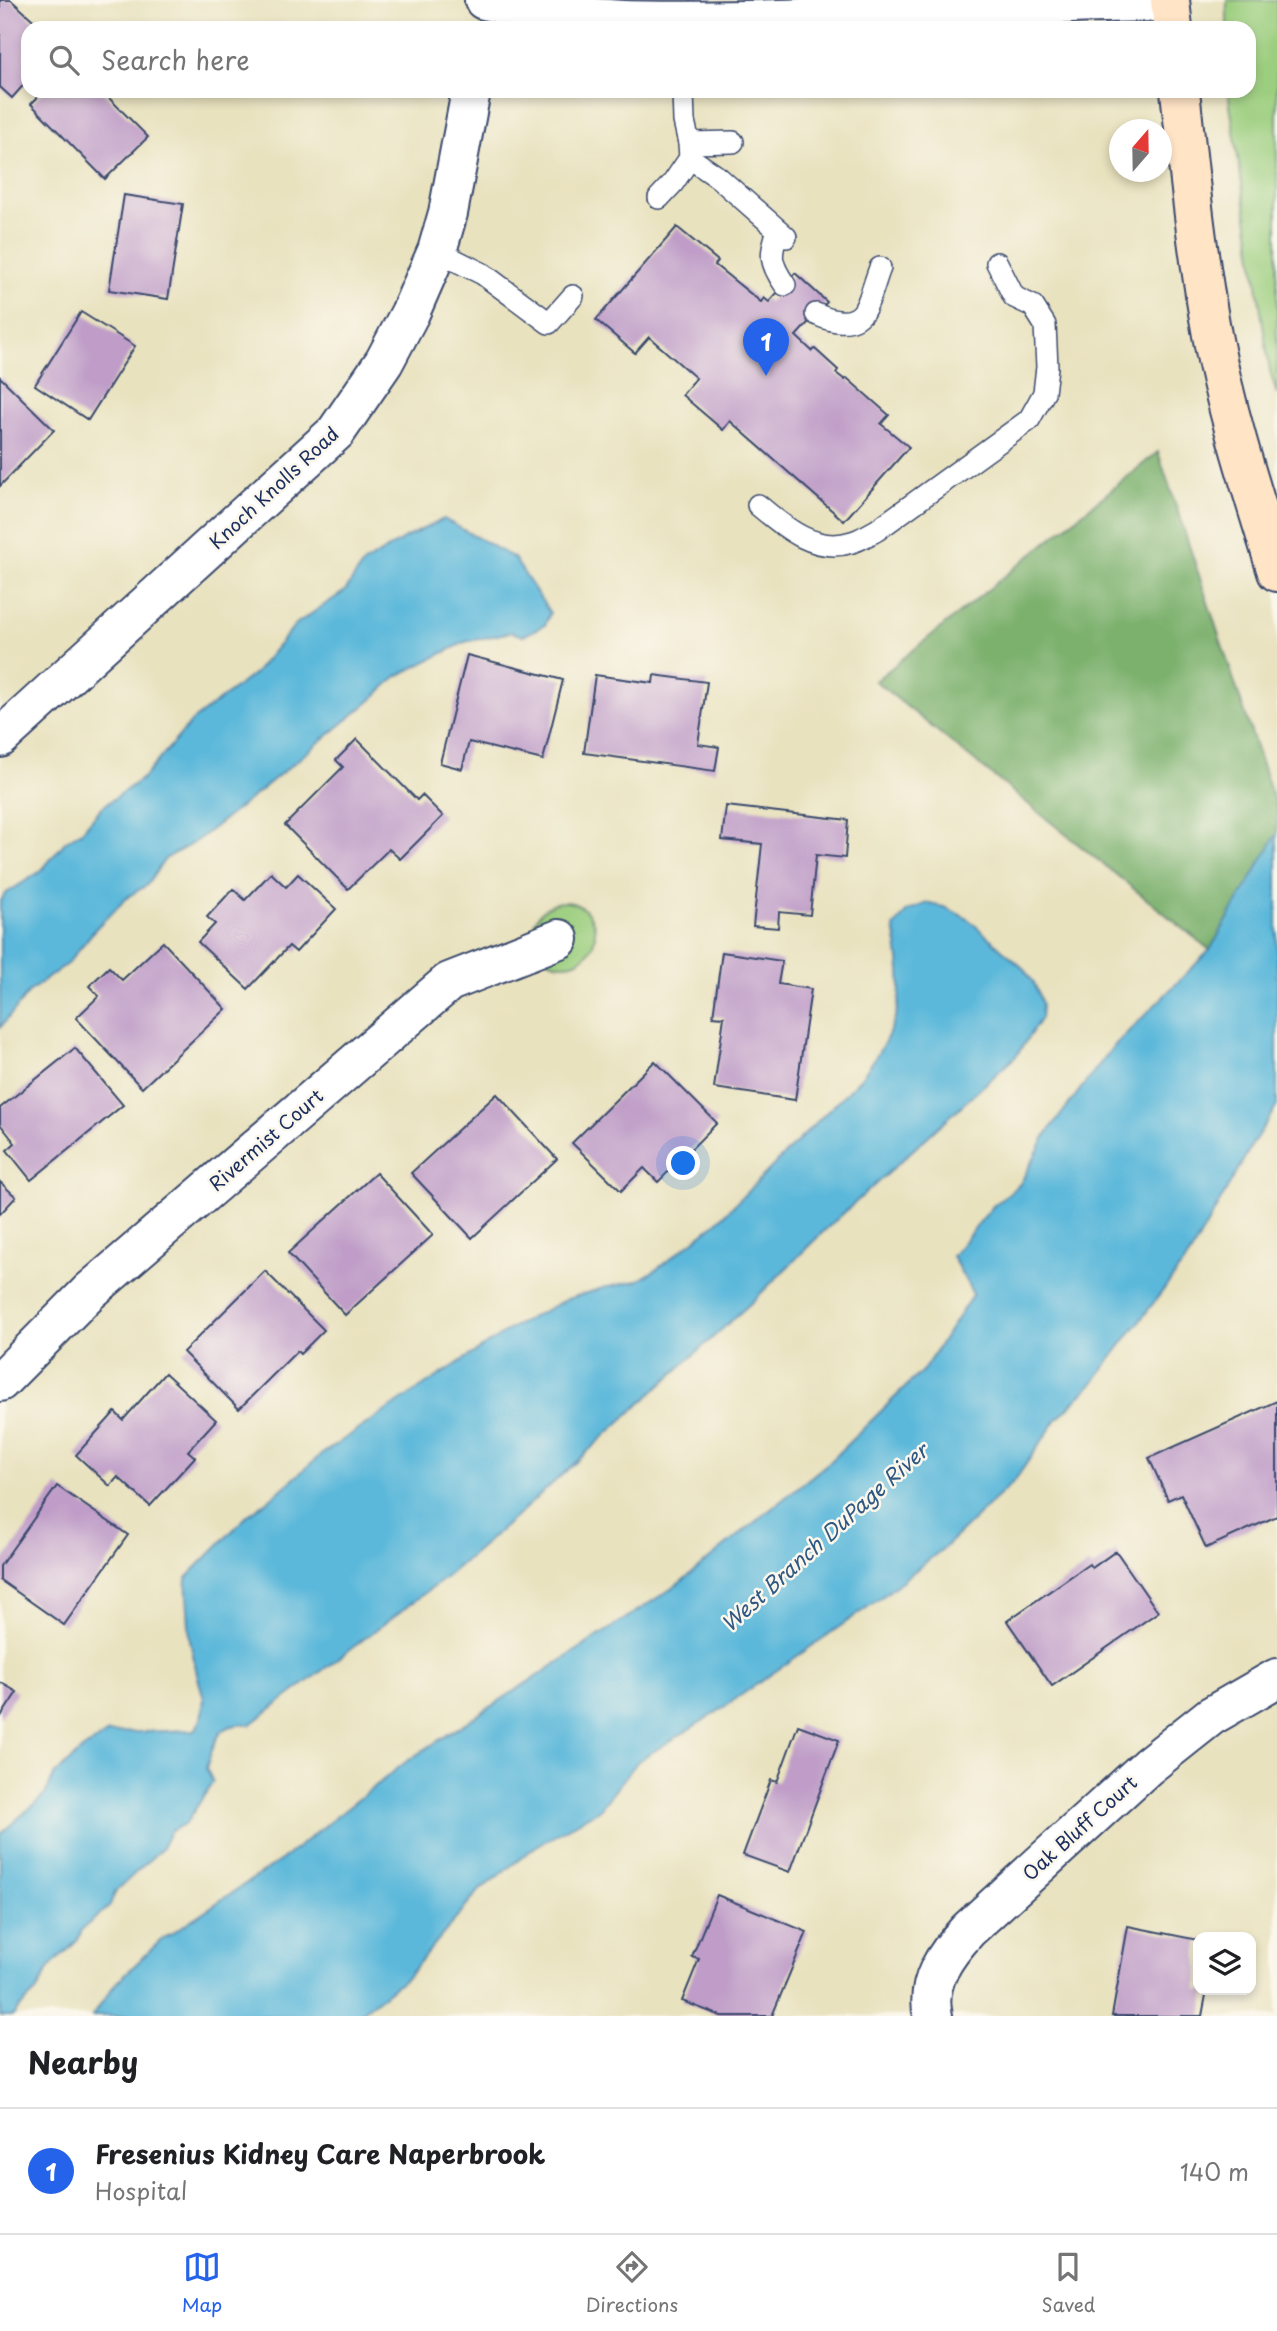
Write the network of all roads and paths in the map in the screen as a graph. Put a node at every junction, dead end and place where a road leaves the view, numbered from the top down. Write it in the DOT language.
graph roads {
  1 [pos="489,8"];
  2 [pos="1171,10"];
  3 [pos="633,21"];
  4 [pos="748,21"];
  5 [pos="470,98"];
  6 [pos="683,98"];
  7 [pos="1181,98"];
  8 [pos="733,142"];
  9 [pos="689,151"];
  10 [pos="659,198"];
  11 [pos="437,251"];
  12 [pos="997,263"];
  13 [pos="880,268"];
  14 [pos="785,285"];
  15 [pos="573,296"];
  16 [pos="816,314"];
  17 [pos="758,505"];
  18 [pos="1277,572"];
  19 [pos="0,738"];
  20 [pos="559,939"];
  21 [pos="0,1382"];
  22 [pos="1277,1678"];
  23 [pos="933,2016"];
  1 -- 3 [label="street"];
  2 -- 4 [label="street"];
  5 -- 11 [label="street, Knoch Knolls Road"];
  6 -- 9 [label="lane"];
  7 -- 18 [label="main road"];
  8 -- 9 [label="lane"];
  9 -- 10 [label="lane"];
  9 -- 14 [label="lane"];
  11 -- 15 [label="lane"];
  11 -- 19 [label="street, Knoch Knolls Road"];
  12 -- 17 [label="lane"];
  13 -- 16 [label="lane"];
  20 -- 21 [label="street, Rivermist Court"];
  22 -- 23 [label="street, Oak Bluff Court"];
}
